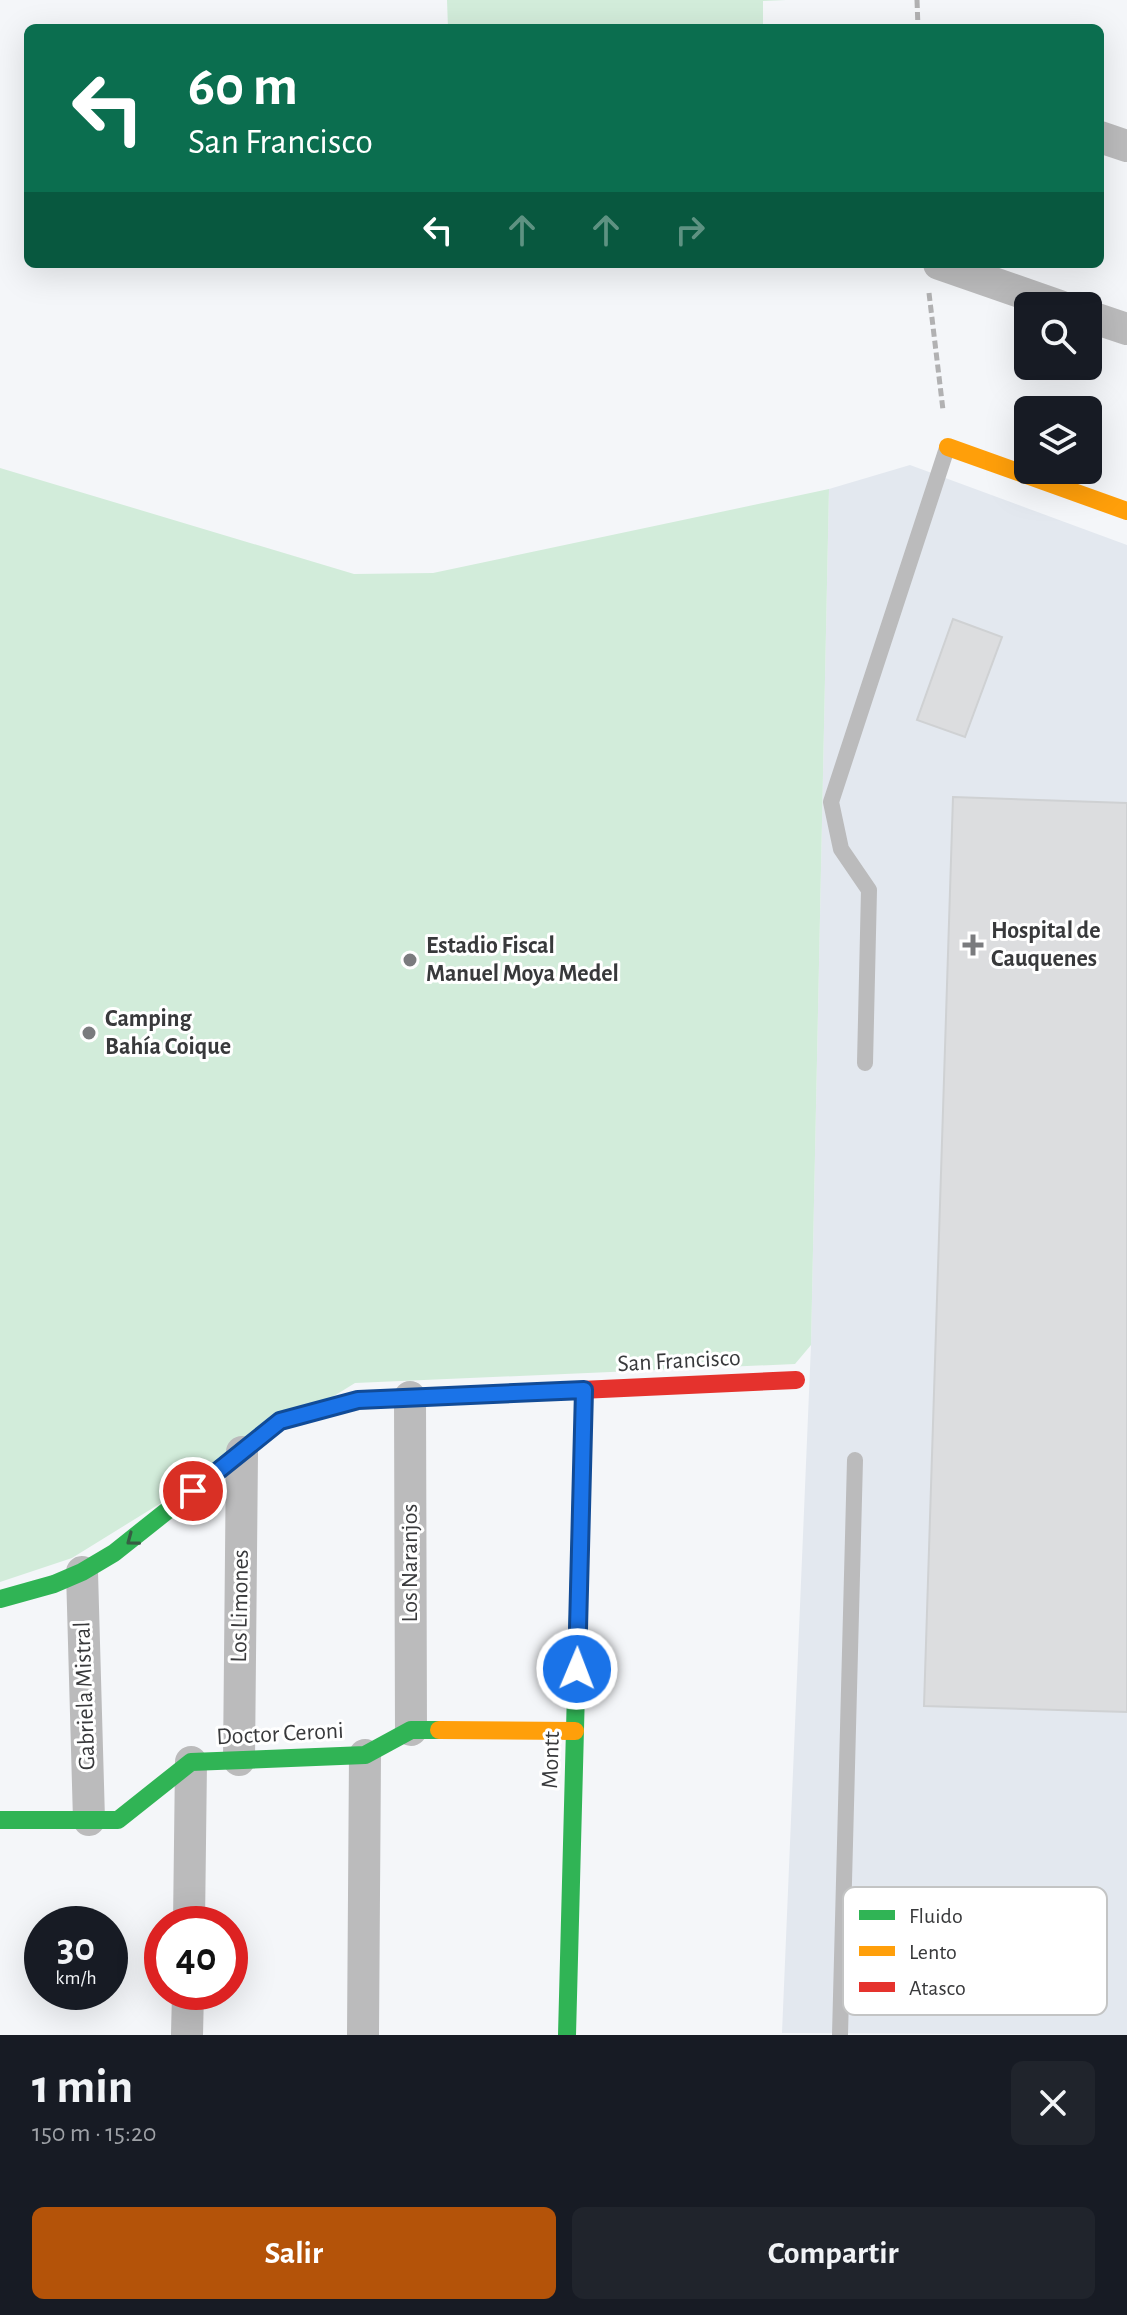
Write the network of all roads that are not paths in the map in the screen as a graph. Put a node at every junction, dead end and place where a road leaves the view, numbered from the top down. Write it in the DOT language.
graph roads {
  1 [pos="1104,138"];
  2 [pos="1127,146"];
  3 [pos="934,272"];
  4 [pos="1014,294"];
  5 [pos="1102,321"];
  6 [pos="1127,329"];
  7 [pos="948,447"];
  8 [pos="1127,511"];
  9 [pos="865,1063"];
  10 [pos="796,1380"];
  11 [pos="584,1390"];
  12 [pos="410,1397"];
  13 [pos="242,1452"];
  14 [pos="855,1460"];
  15 [pos="82,1572"];
  16 [pos="0,1599"];
  17 [pos="411,1730"];
  18 [pos="575,1731"];
  19 [pos="365,1755"];
  20 [pos="239,1760"];
  21 [pos="191,1762"];
  22 [pos="0,1820"];
  23 [pos="89,1820"];
  24 [pos="844,1887"];
  25 [pos="189,1906"];
  26 [pos="843,1920"];
  27 [pos="188,2010"];
  28 [pos="187,2035"];
  29 [pos="363,2035"];
  30 [pos="567,2035"];
  31 [pos="840,2035"];
  1 -- 2 [label="street"];
  3 -- 4 [label="street"];
  5 -- 6 [label="street"];
  7 -- 8 [label="street"];
  7 -- 9 [label="lane"];
  10 -- 11 [label="street, San Francisco"];
  11 -- 12 [label="street, San Francisco"];
  11 -- 18 [label="street, Montt"];
  12 -- 13 [label="street, San Francisco"];
  12 -- 17 [label="street, Los Naranjos"];
  13 -- 15 [label="street, San Francisco, one-way"];
  13 -- 20 [label="street, Los Limones"];
  14 -- 24 [label="lane"];
  15 -- 16 [label="street, San Francisco"];
  15 -- 23 [label="street, Gabriela Mistral"];
  17 -- 18 [label="street, Doctor Ceroni"];
  17 -- 19 [label="street, Doctor Ceroni"];
  18 -- 30 [label="street, Montt"];
  19 -- 20 [label="street, Doctor Ceroni"];
  19 -- 29 [label="street"];
  20 -- 21 [label="street, Doctor Ceroni"];
  21 -- 23 [label="street, Doctor Ceroni"];
  21 -- 25 [label="street"];
  22 -- 23 [label="street, Doctor Ceroni"];
  26 -- 31 [label="lane"];
  27 -- 28 [label="street"];
}
